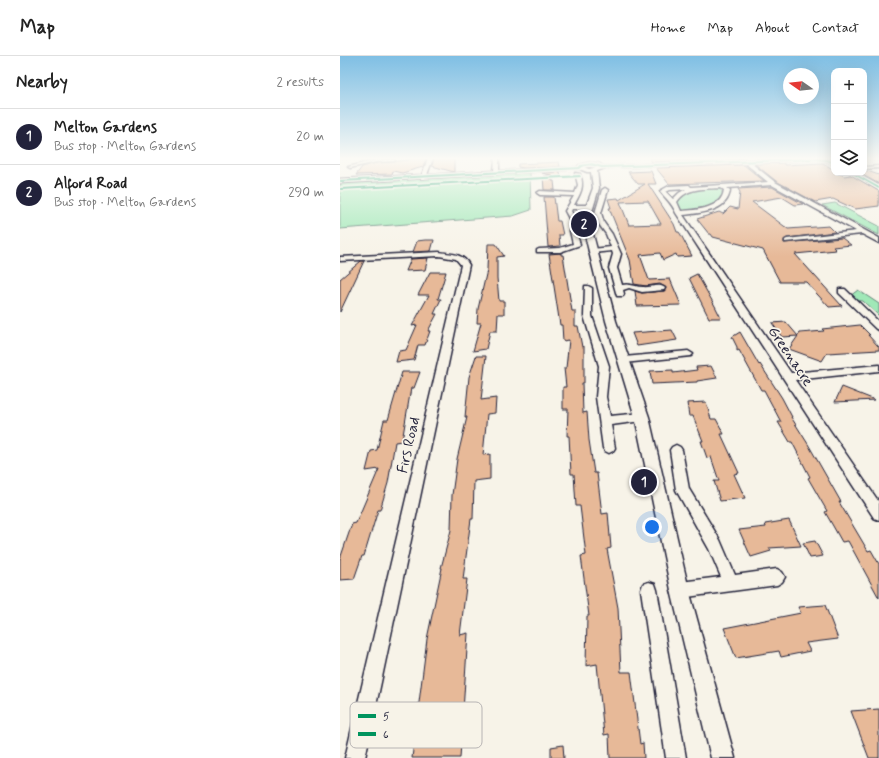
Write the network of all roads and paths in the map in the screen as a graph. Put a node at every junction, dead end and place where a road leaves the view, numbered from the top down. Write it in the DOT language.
graph roads {
  1 [pos="605,190"];
  2 [pos="580,191"];
  3 [pos="595,191"];
  4 [pos="663,191"];
  5 [pos="684,191"];
  6 [pos="727,191"];
  7 [pos="787,191"];
  8 [pos="540,193"];
  9 [pos="576,195"];
  10 [pos="674,202"];
  11 [pos="570,207"];
  12 [pos="590,208"];
  13 [pos="679,213"];
  14 [pos="863,232"];
  15 [pos="787,241"];
  16 [pos="879,241"];
  17 [pos="615,249"];
  18 [pos="539,251"];
  19 [pos="592,251"];
  20 [pos="340,259"];
  21 [pos="588,288"];
  22 [pos="661,288"];
  23 [pos="842,291"];
  24 [pos="879,327"];
  25 [pos="688,354"];
  26 [pos="624,360"];
  27 [pos="879,368"];
  28 [pos="788,377"];
  29 [pos="642,417"];
  30 [pos="605,421"];
  31 [pos="609,448"];
  32 [pos="676,450"];
  33 [pos="879,514"];
  34 [pos="777,577"];
  35 [pos="731,583"];
  36 [pos="650,590"];
  37 [pos="680,590"];
  38 [pos="367,702"];
  39 [pos="357,748"];
  40 [pos="355,758"];
  41 [pos="676,758"];
  42 [pos="723,758"];
  1 -- 17 [label="street"];
  2 -- 9 [label="street"];
  3 -- 12 [label="street"];
  4 -- 10 [label="street, Greenacre"];
  5 -- 10 [label="street, Greenacre"];
  6 -- 13 [label="street"];
  7 -- 14 [label="street"];
  8 -- 9 [label="street"];
  9 -- 11 [label="street"];
  10 -- 13 [label="street, Greenacre"];
  11 -- 12 [label="street"];
  11 -- 18 [label="street"];
  12 -- 19 [label="street"];
  13 -- 28 [label="street, Greenacre"];
  14 -- 15 [label="street"];
  14 -- 16 [label="street"];
  17 -- 19 [label="street"];
  17 -- 22 [label="street"];
  19 -- 26 [label="street"];
  20 -- 38 [label="street, Firs Road"];
  21 -- 30 [label="street"];
  23 -- 24 [label="street"];
  25 -- 26 [label="street"];
  26 -- 29 [label="street"];
  27 -- 28 [label="street"];
  28 -- 33 [label="street, Greenacre"];
  29 -- 30 [label="street"];
  29 -- 37 [label="street"];
  30 -- 31 [label="street"];
  32 -- 35 [label="street"];
  34 -- 35 [label="street"];
  35 -- 37 [label="street"];
  36 -- 41 [label="street"];
  37 -- 42 [label="street"];
  39 -- 40 [label="street, Firs Road"];
}
